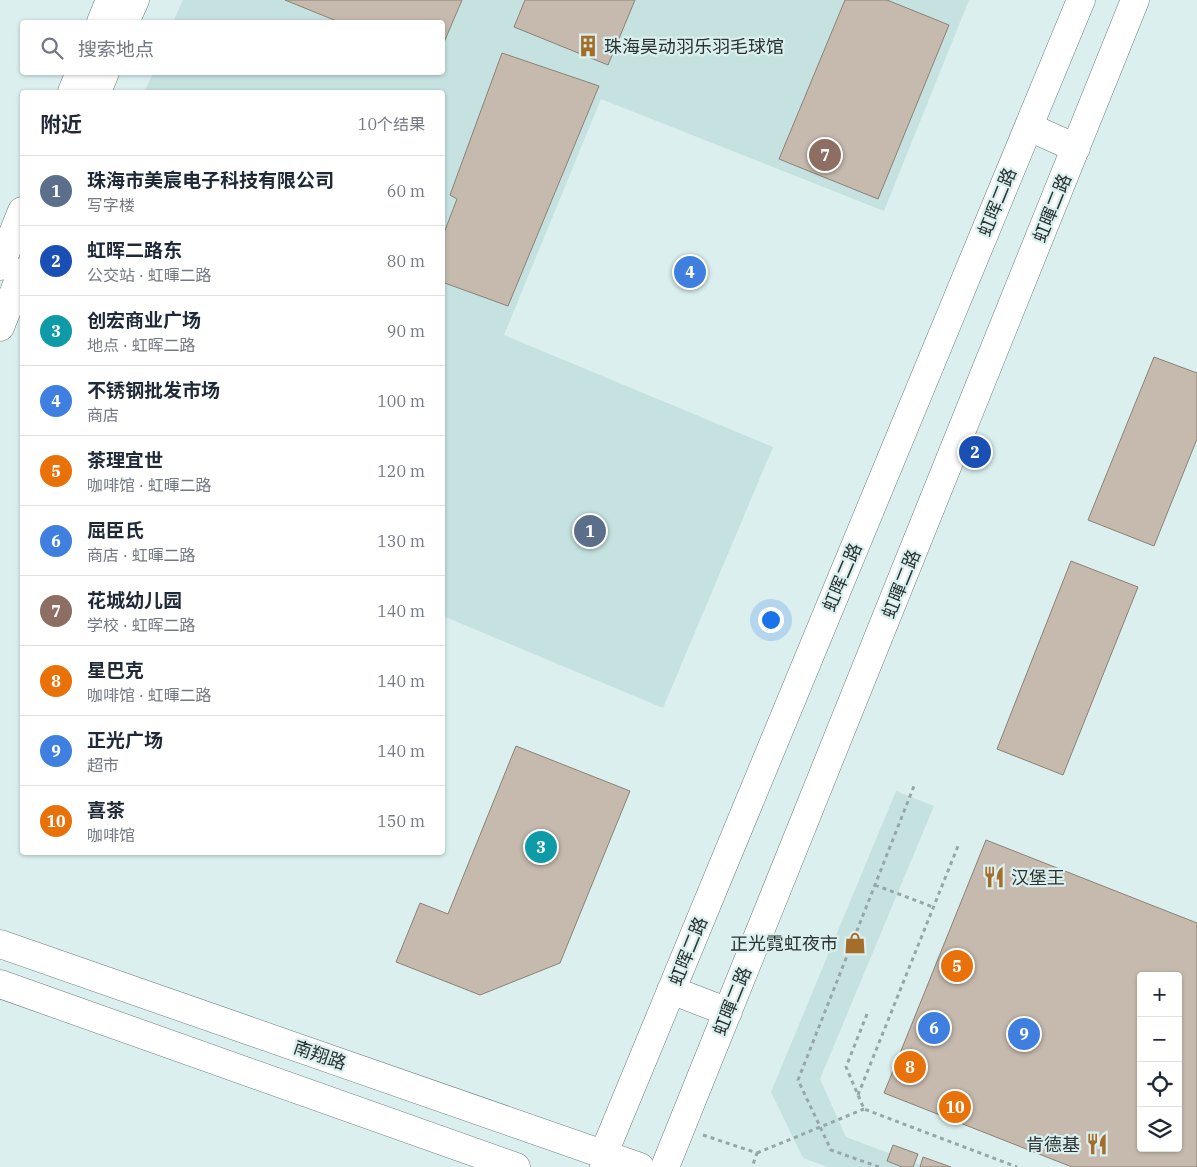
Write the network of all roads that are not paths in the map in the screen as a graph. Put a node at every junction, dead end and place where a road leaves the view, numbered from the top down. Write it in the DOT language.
graph roads {
  1 [pos="110,0"];
  2 [pos="135,0"];
  3 [pos="1081,0"];
  4 [pos="1135,0"];
  5 [pos="102,20"];
  6 [pos="127,20"];
  7 [pos="79,75"];
  8 [pos="104,75"];
  9 [pos="73,90"];
  10 [pos="98,90"];
  11 [pos="1028,126"];
  12 [pos="1076,148"];
  13 [pos="20,217"];
  14 [pos="0,266"];
  15 [pos="20,277"];
  16 [pos="0,327"];
  17 [pos="0,944"];
  18 [pos="0,984"];
  19 [pos="671,990"];
  20 [pos="728,1012"];
  21 [pos="437,1096"];
  22 [pos="425,1134"];
  23 [pos="604,1160"];
  24 [pos="516,1167"];
  25 [pos="640,1167"];
  26 [pos="665,1167"];
  1 -- 5 [label="main road"];
  2 -- 6 [label="main road"];
  3 -- 11 [label="main road, 虹晖二路"];
  4 -- 12 [label="main road, 虹暉二路"];
  7 -- 9 [label="main road"];
  8 -- 10 [label="main road"];
  11 -- 12 [label="main road"];
  11 -- 19 [label="main road, 虹晖二路"];
  12 -- 20 [label="main road, 虹暉二路"];
  13 -- 14 [label="main road"];
  15 -- 16 [label="main road"];
  17 -- 21 [label="main road, 南翔路"];
  18 -- 22 [label="main road"];
  19 -- 20 [label="main road"];
  19 -- 23 [label="main road, 虹晖二路"];
  20 -- 26 [label="main road, 虹暉二路"];
  21 -- 22 [label="main road"];
  21 -- 23 [label="main road, 南翔路"];
  22 -- 24 [label="main road"];
  23 -- 25 [label="main road, 南翔路"];
}
